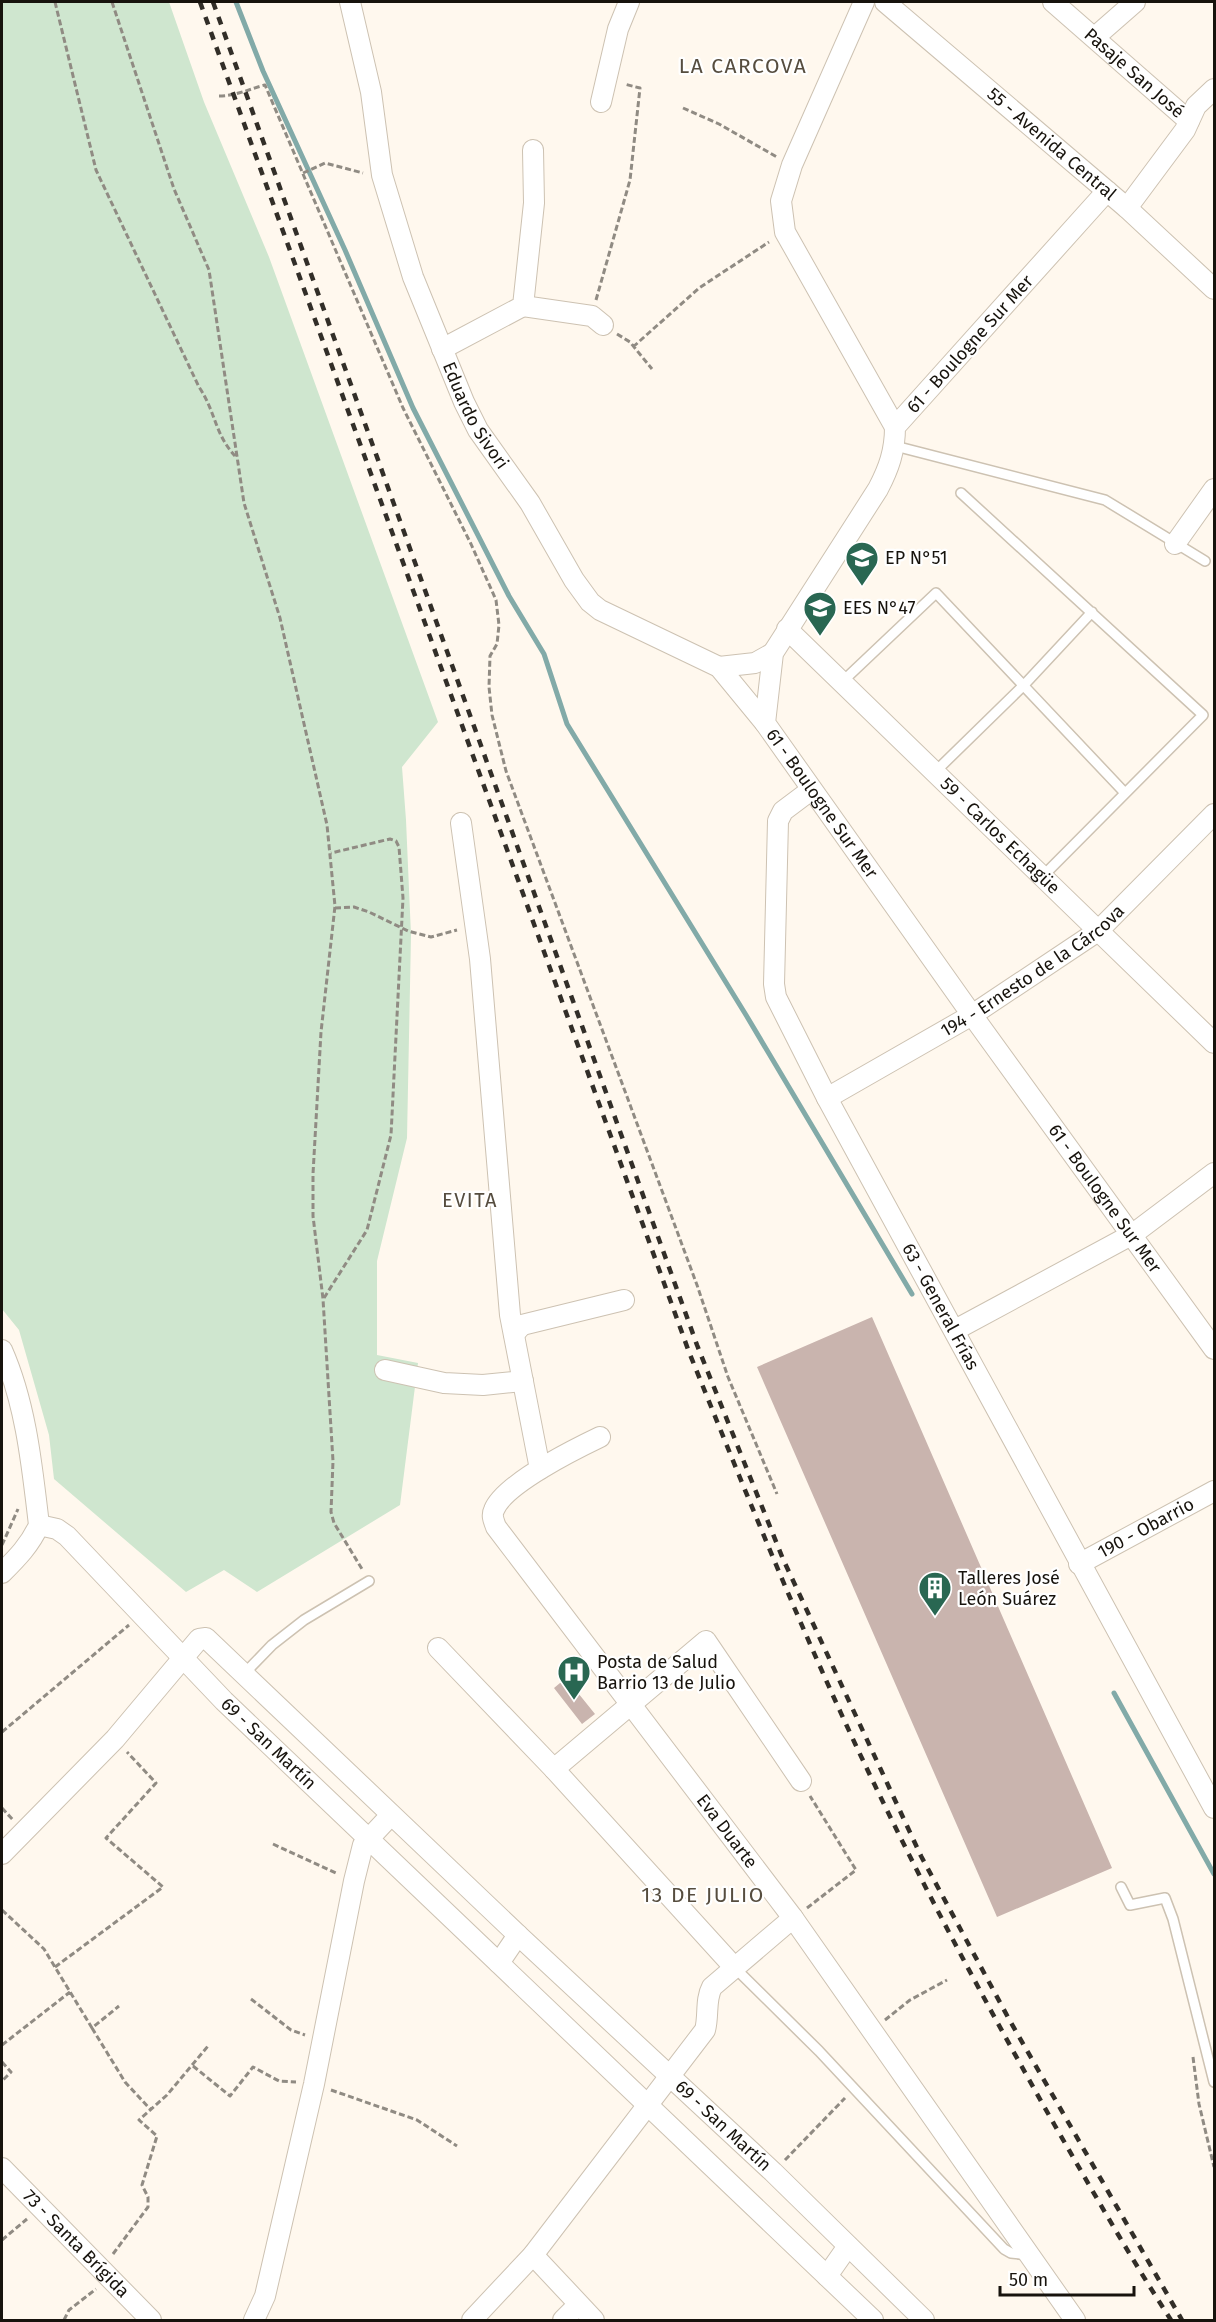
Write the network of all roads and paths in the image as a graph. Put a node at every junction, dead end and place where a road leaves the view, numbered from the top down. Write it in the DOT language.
graph roads {
  1 [pos="55,2"];
  2 [pos="112,2"];
  3 [pos="350,2"];
  4 [pos="629,2"];
  5 [pos="864,2"];
  6 [pos="885,2"];
  7 [pos="1053,2"];
  8 [pos="1135,2"];
  9 [pos="1095,38"];
  10 [pos="640,88"];
  11 [pos="1215,89"];
  12 [pos="219,96"];
  13 [pos="601,102"];
  14 [pos="683,108"];
  15 [pos="1189,121"];
  16 [pos="533,150"];
  17 [pos="792,165"];
  18 [pos="304,172"];
  19 [pos="382,175"];
  20 [pos="1107,191"];
  21 [pos="1127,208"];
  22 [pos="785,232"];
  23 [pos="1215,289"];
  24 [pos="523,306"];
  25 [pos="597,321"];
  26 [pos="633,347"];
  27 [pos="442,349"];
  28 [pos="652,369"];
  29 [pos="895,437"];
  30 [pos="237,458"];
  31 [pos="1215,489"];
  32 [pos="961,493"];
  33 [pos="1175,544"];
  34 [pos="1205,561"];
  35 [pos="1092,612"];
  36 [pos="787,629"];
  37 [pos="773,653"];
  38 [pos="719,667"];
  39 [pos="842,682"];
  40 [pos="1024,685"];
  41 [pos="765,723"];
  42 [pos="936,771"];
  43 [pos="811,790"];
  44 [pos="1125,793"];
  45 [pos="1215,814"];
  46 [pos="461,823"];
  47 [pos="331,853"];
  48 [pos="1042,877"];
  49 [pos="334,908"];
  50 [pos="475,924"];
  51 [pos="401,928"];
  52 [pos="1098,931"];
  53 [pos="972,1015"];
  54 [pos="1215,1043"];
  55 [pos="826,1098"];
  56 [pos="1215,1173"];
  57 [pos="1133,1234"];
  58 [pos="323,1299"];
  59 [pos="624,1300"];
  60 [pos="955,1330"];
  61 [pos="514,1334"];
  62 [pos="1215,1349"];
  63 [pos="2,1350"];
  64 [pos="385,1370"];
  65 [pos="523,1381"];
  66 [pos="600,1437"];
  67 [pos="540,1469"];
  68 [pos="1215,1491"];
  69 [pos="777,1494"];
  70 [pos="39,1525"];
  71 [pos="1079,1564"];
  72 [pos="2,1573"];
  73 [pos="369,1581"];
  74 [pos="142,1615"];
  75 [pos="438,1648"];
  76 [pos="183,1656"];
  77 [pos="244,1674"];
  78 [pos="632,1703"];
  79 [pos="2,1732"];
  80 [pos="115,1739"];
  81 [pos="554,1769"];
  82 [pos="801,1781"];
  83 [pos="1213,1800"];
  84 [pos="392,1815"];
  85 [pos="368,1838"];
  86 [pos="273,1844"];
  87 [pos="2,1854"];
  88 [pos="354,1881"];
  89 [pos="1121,1887"];
  90 [pos="2,1910"];
  91 [pos="793,1918"];
  92 [pos="518,1935"];
  93 [pos="499,1963"];
  94 [pos="55,1967"];
  95 [pos="734,1967"];
  96 [pos="947,1980"];
  97 [pos="70,1992"];
  98 [pos="250,1999"];
  99 [pos="119,2006"];
  100 [pos="92,2028"];
  101 [pos="872,2030"];
  102 [pos="321,2039"];
  103 [pos="2,2045"];
  104 [pos="208,2046"];
  105 [pos="1212,2056"];
  106 [pos="2,2062"];
  107 [pos="193,2066"];
  108 [pos="670,2076"];
  109 [pos="2,2081"];
  110 [pos="1215,2082"];
  111 [pos="314,2084"];
  112 [pos="855,2089"];
  113 [pos="648,2106"];
  114 [pos="151,2110"];
  115 [pos="457,2146"];
  116 [pos="1215,2167"];
  117 [pos="2,2168"];
  118 [pos="773,2172"];
  119 [pos="40,2208"];
  120 [pos="2,2240"];
  121 [pos="848,2246"];
  122 [pos="533,2255"];
  123 [pos="1030,2256"];
  124 [pos="105,2274"];
  125 [pos="828,2276"];
  126 [pos="578,2305"];
  127 [pos="64,2320"];
  128 [pos="151,2320"];
  129 [pos="254,2320"];
  130 [pos="472,2320"];
  131 [pos="563,2320"];
  132 [pos="594,2320"];
  133 [pos="873,2320"];
  134 [pos="924,2320"];
  135 [pos="1075,2320"];
  1 -- 30 [label="path"];
  2 -- 30 [label="path"];
  3 -- 19 [label="street, Eduardo Sivori"];
  4 -- 13 [label="street"];
  5 -- 17 [label="street"];
  6 -- 20 [label="street, 55 - Avenida Central"];
  7 -- 9 [label="street, Pasaje San José"];
  8 -- 9 [label="street"];
  9 -- 15 [label="street, Pasaje San José"];
  10 -- 25 [label="path"];
  11 -- 15 [label="street"];
  12 -- 18 [label="path"];
  14 -- 17 [label="path"];
  15 -- 21 [label="street"];
  16 -- 24 [label="street"];
  17 -- 22 [label="street"];
  18 -- 19 [label="path"];
  18 -- 69 [label="path"];
  19 -- 27 [label="street, Eduardo Sivori"];
  20 -- 21 [label="street, 55 - Avenida Central"];
  20 -- 29 [label="street, 61 - Boulogne Sur Mer"];
  21 -- 23 [label="street, 55 - Avenida Central"];
  22 -- 26 [label="path"];
  22 -- 29 [label="street"];
  24 -- 25 [label="street"];
  24 -- 27 [label="street"];
  25 -- 26 [label="path"];
  26 -- 28 [label="path"];
  27 -- 38 [label="street, Eduardo Sivori"];
  29 -- 33 [label="lane"];
  29 -- 36 [label="street, 61 - Boulogne Sur Mer"];
  30 -- 47 [label="path"];
  31 -- 33 [label="street"];
  32 -- 35 [label="lane"];
  33 -- 34 [label="lane"];
  35 -- 40 [label="lane"];
  35 -- 44 [label="lane"];
  36 -- 37 [label="street, 61 - Boulogne Sur Mer"];
  36 -- 39 [label="street, 59 - Carlos Echagüe"];
  37 -- 38 [label="street"];
  37 -- 41 [label="street, 61 - Boulogne Sur Mer"];
  38 -- 41 [label="street, Eduardo Sivori"];
  39 -- 40 [label="lane"];
  39 -- 42 [label="street, 59 - Carlos Echagüe"];
  40 -- 42 [label="lane"];
  40 -- 44 [label="lane"];
  41 -- 43 [label="street, 61 - Boulogne Sur Mer"];
  42 -- 48 [label="street, 59 - Carlos Echagüe"];
  43 -- 53 [label="street, 61 - Boulogne Sur Mer"];
  43 -- 55 [label="street, 63 - General Frías"];
  44 -- 48 [label="lane"];
  45 -- 52 [label="street, 194 - Ernesto de la Cárcova"];
  46 -- 50 [label="street"];
  47 -- 49 [label="path"];
  47 -- 51 [label="path"];
  48 -- 52 [label="street, 59 - Carlos Echagüe"];
  49 -- 51 [label="path"];
  49 -- 58 [label="path"];
  50 -- 51 [label="path"];
  50 -- 61 [label="street"];
  51 -- 58 [label="path"];
  52 -- 53 [label="street, 194 - Ernesto de la Cárcova"];
  52 -- 54 [label="street, 59 - Carlos Echagüe"];
  53 -- 55 [label="street, 194 - Ernesto de la Cárcova"];
  53 -- 57 [label="street, 61 - Boulogne Sur Mer"];
  55 -- 60 [label="street, 63 - General Frías"];
  56 -- 57 [label="street"];
  57 -- 60 [label="street"];
  57 -- 62 [label="street, 61 - Boulogne Sur Mer"];
  58 -- 73 [label="path"];
  59 -- 61 [label="street"];
  60 -- 71 [label="street, 63 - General Frías"];
  61 -- 65 [label="street"];
  63 -- 70 [label="street"];
  64 -- 65 [label="street"];
  65 -- 67 [label="street"];
  66 -- 67 [label="street, Eva Duarte"];
  67 -- 78 [label="street, Eva Duarte"];
  68 -- 71 [label="street, 190 - Obarrio"];
  70 -- 72 [label="street"];
  70 -- 74 [label="street, 69 - San Martín"];
  71 -- 83 [label="street, 63 - General Frías"];
  73 -- 77 [label="lane"];
  74 -- 76 [label="street, 69 - San Martín"];
  74 -- 79 [label="path"];
  75 -- 81 [label="street"];
  76 -- 77 [label="street, 69 - San Martín"];
  76 -- 80 [label="street"];
  76 -- 85 [label="street, 69 - San Martín"];
  77 -- 84 [label="street, 69 - San Martín"];
  78 -- 81 [label="street"];
  78 -- 82 [label="street"];
  78 -- 91 [label="street, Eva Duarte"];
  80 -- 87 [label="street"];
  80 -- 94 [label="path"];
  81 -- 95 [label="street"];
  82 -- 91 [label="path"];
  84 -- 85 [label="street"];
  84 -- 92 [label="street, 69 - San Martín"];
  85 -- 88 [label="street"];
  85 -- 93 [label="street, 69 - San Martín"];
  86 -- 88 [label="path"];
  88 -- 102 [label="street"];
  89 -- 105 [label="lane"];
  90 -- 94 [label="path"];
  91 -- 95 [label="street"];
  91 -- 101 [label="street, Eva Duarte"];
  92 -- 93 [label="street"];
  92 -- 108 [label="street, 69 - San Martín"];
  93 -- 113 [label="street, 69 - San Martín"];
  94 -- 97 [label="path"];
  95 -- 108 [label="street"];
  95 -- 112 [label="lane"];
  96 -- 101 [label="path"];
  97 -- 100 [label="path"];
  97 -- 103 [label="path"];
  98 -- 102 [label="path"];
  99 -- 100 [label="path"];
  100 -- 114 [label="path"];
  101 -- 123 [label="street, Eva Duarte"];
  102 -- 111 [label="street"];
  104 -- 107 [label="path"];
  105 -- 110 [label="lane"];
  105 -- 116 [label="path"];
  106 -- 109 [label="path"];
  107 -- 111 [label="path"];
  107 -- 114 [label="path"];
  108 -- 113 [label="street"];
  108 -- 118 [label="street, 69 - San Martín"];
  111 -- 115 [label="path"];
  111 -- 129 [label="street"];
  112 -- 118 [label="path"];
  112 -- 123 [label="lane"];
  113 -- 122 [label="street"];
  113 -- 125 [label="street, 69 - San Martín"];
  114 -- 124 [label="path"];
  117 -- 119 [label="street, 73 - Santa Brígida"];
  118 -- 121 [label="street, 69 - San Martín"];
  119 -- 120 [label="path"];
  119 -- 124 [label="street, 73 - Santa Brígida"];
  121 -- 125 [label="street"];
  121 -- 134 [label="street, 69 - San Martín"];
  122 -- 126 [label="street"];
  122 -- 130 [label="street"];
  123 -- 135 [label="street, Eva Duarte"];
  124 -- 127 [label="path"];
  124 -- 128 [label="street, 73 - Santa Brígida"];
  125 -- 133 [label="street, 69 - San Martín"];
  126 -- 131 [label="street"];
  126 -- 132 [label="street"];
}
